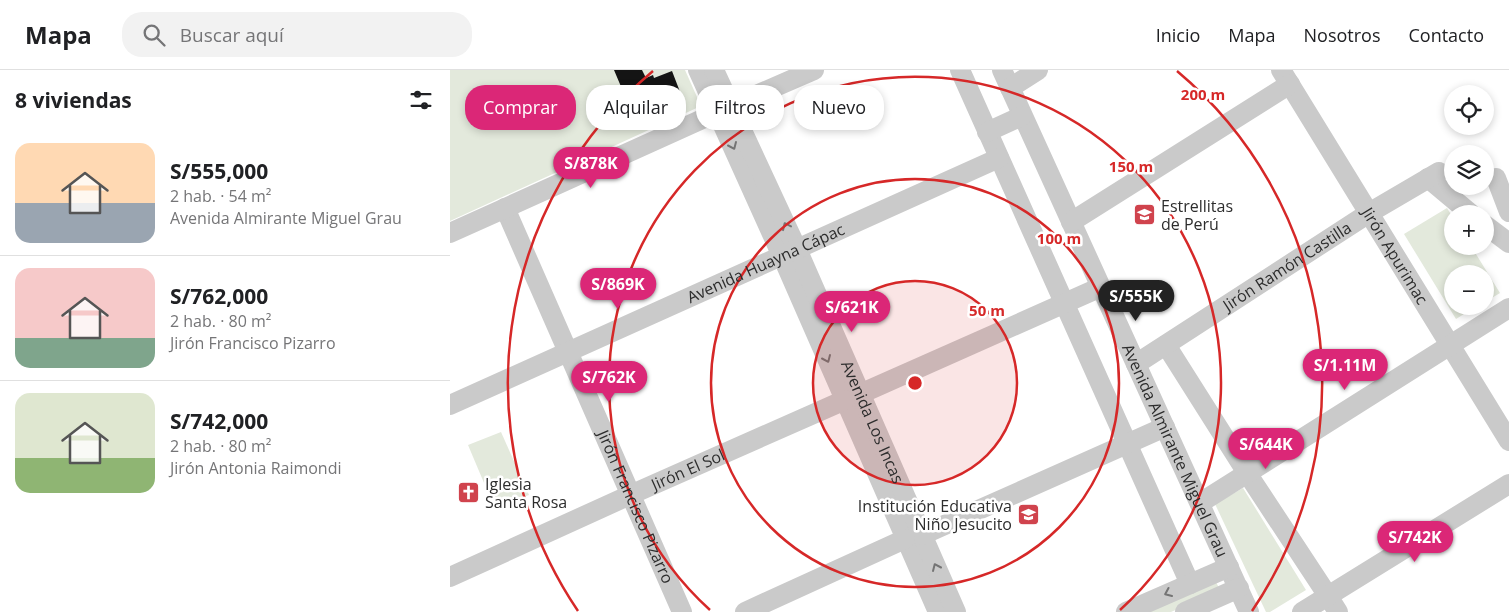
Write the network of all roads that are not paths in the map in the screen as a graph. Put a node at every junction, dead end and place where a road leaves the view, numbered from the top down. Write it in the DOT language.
graph roads {
  1 [pos="698,70"];
  2 [pos="714,70"];
  3 [pos="814,70"];
  4 [pos="960,70"];
  5 [pos="1038,70"];
  6 [pos="1285,77"];
  7 [pos="1006,79"];
  8 [pos="708,85"];
  9 [pos="718,85"];
  10 [pos="779,85"];
  11 [pos="1022,116"];
  12 [pos="696,122"];
  13 [pos="734,130"];
  14 [pos="987,132"];
  15 [pos="999,158"];
  16 [pos="1496,178"];
  17 [pos="1462,205"];
  18 [pos="505,208"];
  19 [pos="1509,212"];
  20 [pos="1369,213"];
  21 [pos="1072,222"];
  22 [pos="1494,232"];
  23 [pos="450,233"];
  24 [pos="1509,243"];
  25 [pos="789,252"];
  26 [pos="1101,287"];
  27 [pos="1064,303"];
  28 [pos="1509,308"];
  29 [pos="1166,345"];
  30 [pos="1450,345"];
  31 [pos="568,352"];
  32 [pos="1136,364"];
  33 [pos="853,397"];
  34 [pos="450,406"];
  35 [pos="1165,428"];
  36 [pos="1509,441"];
  37 [pos="1127,444"];
  38 [pos="1247,473"];
  39 [pos="1509,484"];
  40 [pos="630,495"];
  41 [pos="1200,503"];
  42 [pos="914,537"];
  43 [pos="1229,566"];
  44 [pos="450,577"];
  45 [pos="1190,584"];
  46 [pos="1239,588"];
  47 [pos="1333,604"];
  48 [pos="682,612"];
  49 [pos="745,612"];
  50 [pos="938,612"];
  51 [pos="956,612"];
  52 [pos="1126,612"];
  53 [pos="1185,612"];
  54 [pos="1249,612"];
  55 [pos="1302,612"];
  1 -- 8 [label="street, Avenida Los Incas"];
  2 -- 9 [label="street, Avenida Los Incas"];
  3 -- 10 [label="street"];
  4 -- 14 [label="street"];
  5 -- 7 [label="street"];
  6 -- 20 [label="street, Jirón Apurimac"];
  6 -- 21 [label="street"];
  7 -- 11 [label="street, Avenida Almirante Miguel Grau"];
  11 -- 14 [label="street"];
  11 -- 21 [label="street, Avenida Almirante Miguel Grau"];
  12 -- 18 [label="street"];
  13 -- 25 [label="street, Avenida Los Incas"];
  14 -- 15 [label="street"];
  15 -- 25 [label="street, Avenida Huayna Cápac"];
  15 -- 27 [label="street"];
  16 -- 19 [label="street"];
  17 -- 20 [label="street, Jirón Ramón Castilla"];
  18 -- 23 [label="street"];
  18 -- 31 [label="street, Jirón Francisco Pizarro"];
  20 -- 29 [label="street, Jirón Ramón Castilla"];
  20 -- 30 [label="street, Jirón Apurimac"];
  21 -- 26 [label="street, Avenida Almirante Miguel Grau"];
  22 -- 24 [label="street"];
  25 -- 31 [label="street, Avenida Huayna Cápac"];
  25 -- 33 [label="street, Avenida Los Incas"];
  26 -- 27 [label="street, Jirón El Sol"];
  26 -- 32 [label="street, Avenida Almirante Miguel Grau"];
  27 -- 33 [label="street, Jirón El Sol"];
  27 -- 37 [label="street"];
  28 -- 30 [label="street"];
  29 -- 32 [label="street, Jirón Ramón Castilla"];
  29 -- 38 [label="street"];
  30 -- 36 [label="street, Jirón Apurimac"];
  30 -- 38 [label="street"];
  31 -- 34 [label="street, Avenida Huayna Cápac"];
  31 -- 40 [label="street, Jirón Francisco Pizarro"];
  32 -- 35 [label="street, Avenida Almirante Miguel Grau"];
  33 -- 40 [label="street, Jirón El Sol"];
  33 -- 42 [label="street, Avenida Los Incas"];
  35 -- 37 [label="street"];
  35 -- 41 [label="street, Avenida Almirante Miguel Grau"];
  37 -- 42 [label="street"];
  37 -- 45 [label="street"];
  38 -- 41 [label="street"];
  38 -- 47 [label="street"];
  39 -- 47 [label="street"];
  40 -- 44 [label="street, Jirón El Sol"];
  40 -- 48 [label="street, Jirón Francisco Pizarro"];
  41 -- 43 [label="street, Avenida Almirante Miguel Grau"];
  42 -- 49 [label="street"];
  42 -- 50 [label="street, Avenida Los Incas"];
  51 -- 42 [label="street, Avenida Los Incas, one-way"];
  43 -- 45 [label="street"];
  43 -- 46 [label="street, Avenida Almirante Miguel Grau"];
  45 -- 52 [label="street, one-way"];
  46 -- 53 [label="street"];
  46 -- 54 [label="street, Avenida Almirante Miguel Grau"];
  47 -- 55 [label="street"];
}
